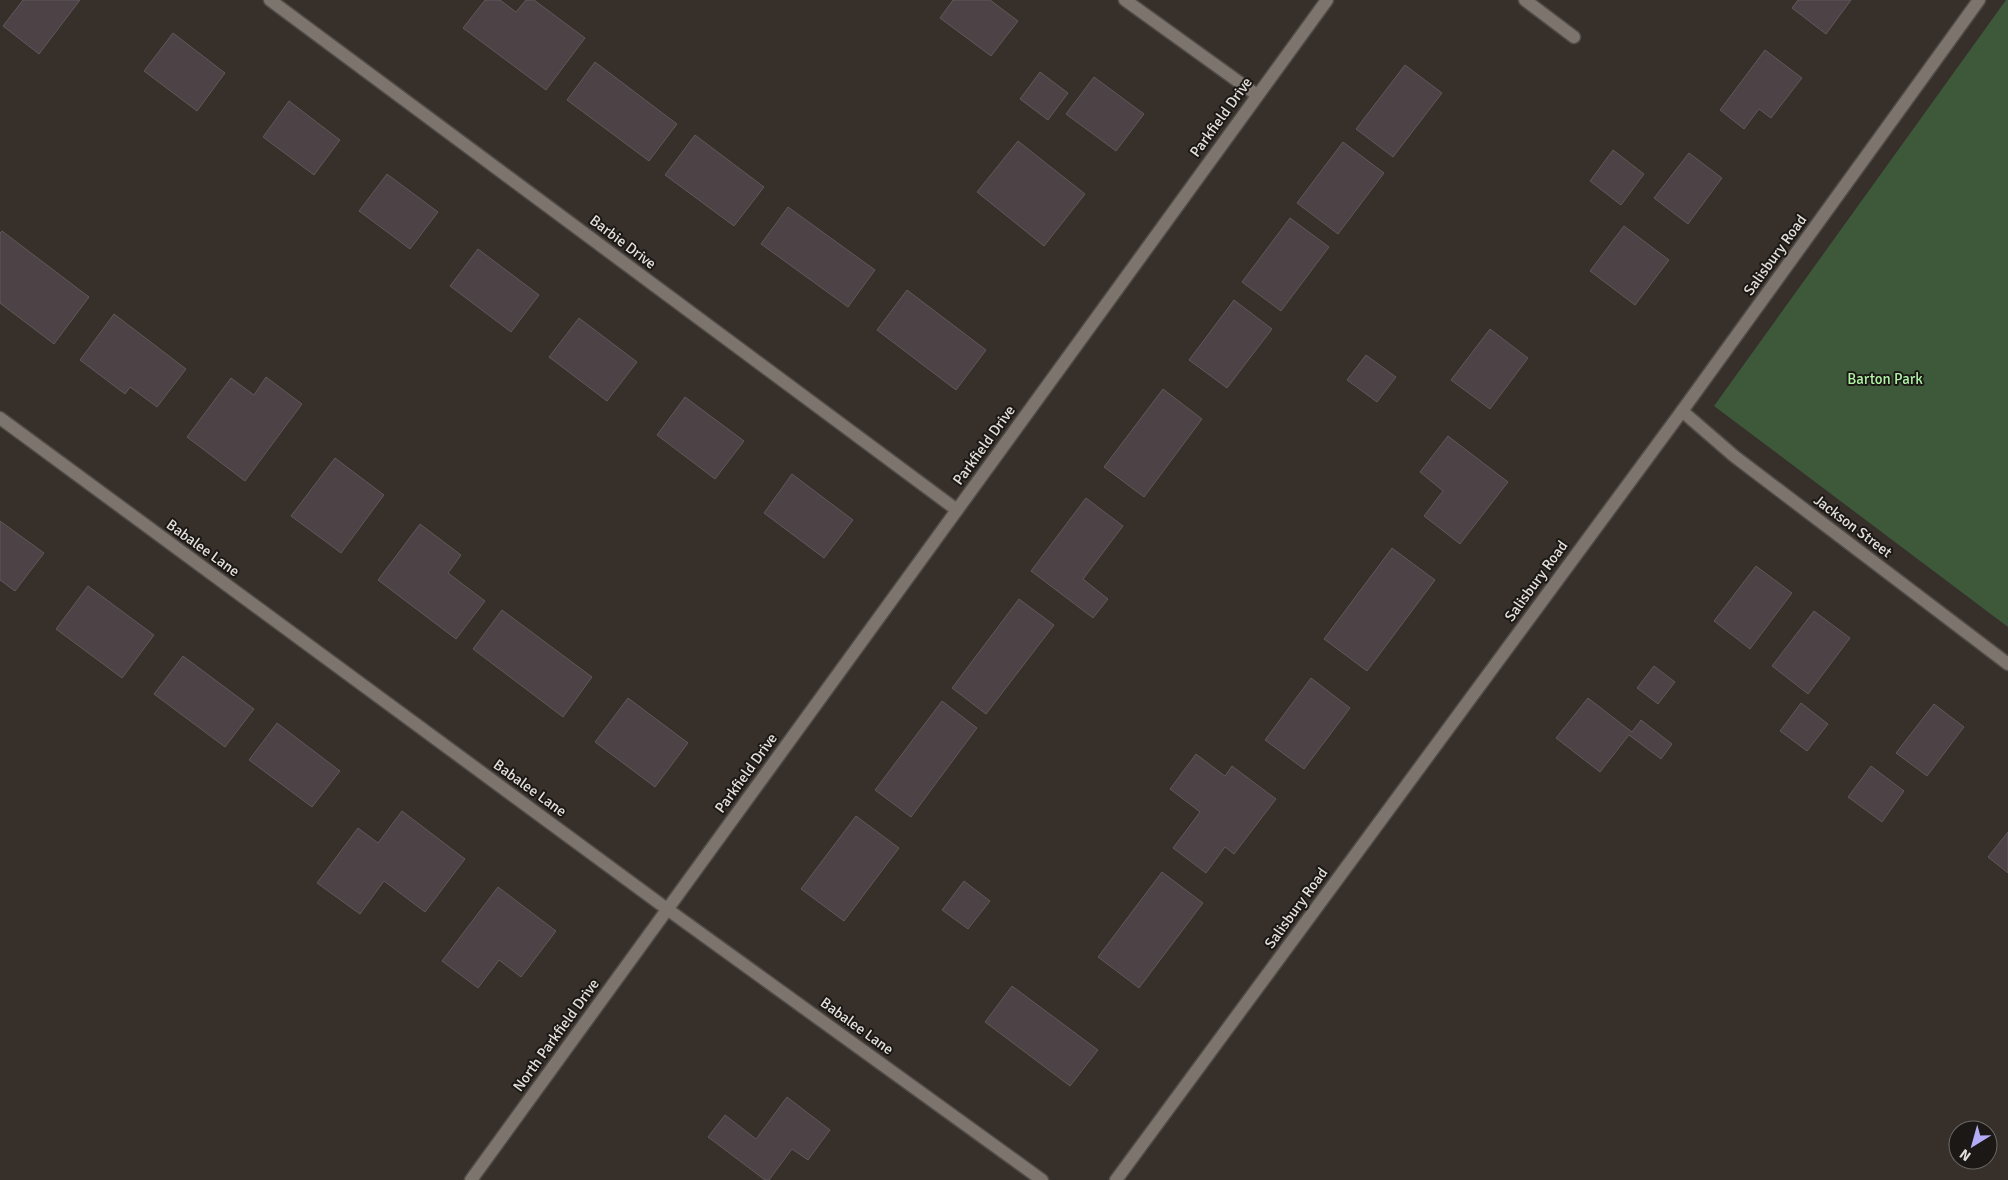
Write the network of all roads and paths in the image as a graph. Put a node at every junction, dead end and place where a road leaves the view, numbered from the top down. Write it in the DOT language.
graph roads {
  1 [pos="270,0"];
  2 [pos="1125,0"];
  3 [pos="1327,0"];
  4 [pos="1526,0"];
  5 [pos="1979,0"];
  6 [pos="1574,37"];
  7 [pos="1257,95"];
  8 [pos="1682,410"];
  9 [pos="0,418"];
  10 [pos="957,510"];
  11 [pos="2008,664"];
  12 [pos="667,909"];
  13 [pos="471,1180"];
  14 [pos="1042,1180"];
  15 [pos="1116,1180"];
  1 -- 10 [label="street, Barbie Drive"];
  2 -- 7 [label="street"];
  3 -- 7 [label="street, Parkfield Drive"];
  4 -- 6 [label="street"];
  5 -- 8 [label="street, Salisbury Road"];
  7 -- 10 [label="street, Parkfield Drive"];
  8 -- 11 [label="street, Jackson Street"];
  8 -- 15 [label="street, Salisbury Road"];
  9 -- 12 [label="street, Babalee Lane"];
  10 -- 12 [label="street, Parkfield Drive"];
  12 -- 13 [label="street, North Parkfield Drive"];
  12 -- 14 [label="street, Babalee Lane"];
}
